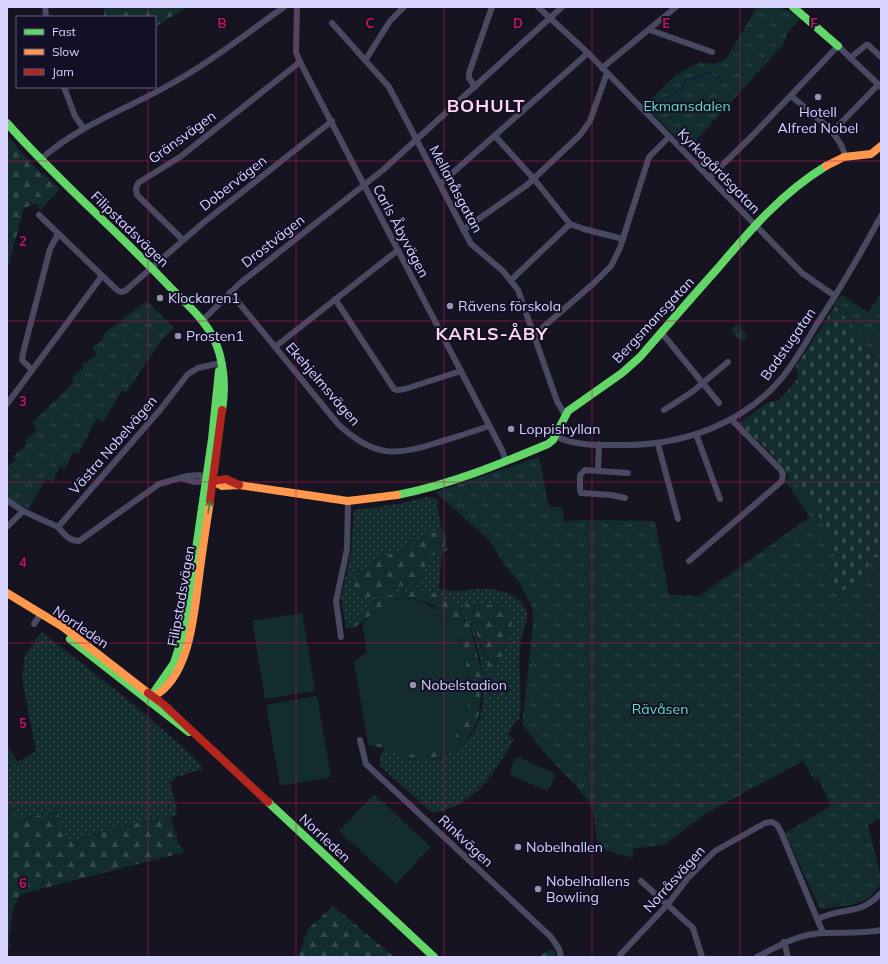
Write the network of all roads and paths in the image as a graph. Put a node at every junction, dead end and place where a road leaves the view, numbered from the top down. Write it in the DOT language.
graph roads {
  1 [pos="284,7"];
  2 [pos="297,7"];
  3 [pos="404,7"];
  4 [pos="492,7"];
  5 [pos="538,7"];
  6 [pos="562,7"];
  7 [pos="676,7"];
  8 [pos="793,7"];
  9 [pos="551,17"];
  10 [pos="332,23"];
  11 [pos="650,30"];
  12 [pos="838,46"];
  13 [pos="712,52"];
  14 [pos="588,53"];
  15 [pos="881,57"];
  16 [pos="850,58"];
  17 [pos="366,59"];
  18 [pos="300,62"];
  19 [pos="604,71"];
  20 [pos="880,86"];
  21 [pos="475,87"];
  22 [pos="64,88"];
  23 [pos="791,96"];
  24 [pos="332,121"];
  25 [pos="7,123"];
  26 [pos="84,129"];
  27 [pos="832,132"];
  28 [pos="494,136"];
  29 [pos="669,137"];
  30 [pos="417,139"];
  31 [pos="881,146"];
  32 [pos="845,157"];
  33 [pos="40,160"];
  34 [pos="709,178"];
  35 [pos="534,179"];
  36 [pos="440,184"];
  37 [pos="364,185"];
  38 [pos="39,215"];
  39 [pos="881,216"];
  40 [pos="570,224"];
  41 [pos="755,225"];
  42 [pos="463,230"];
  43 [pos="58,234"];
  44 [pos="623,239"];
  45 [pos="183,240"];
  46 [pos="398,250"];
  47 [pos="152,267"];
  48 [pos="102,276"];
  49 [pos="511,280"];
  50 [pos="230,292"];
  51 [pos="835,296"];
  52 [pos="335,299"];
  53 [pos="202,321"];
  54 [pos="662,332"];
  55 [pos="534,335"];
  56 [pos="275,347"];
  57 [pos="728,362"];
  58 [pos="220,364"];
  59 [pos="31,369"];
  60 [pos="461,371"];
  61 [pos="703,383"];
  62 [pos="718,403"];
  63 [pos="7,404"];
  64 [pos="664,410"];
  65 [pos="565,415"];
  66 [pos="731,419"];
  67 [pos="489,426"];
  68 [pos="696,434"];
  69 [pos="555,436"];
  70 [pos="599,444"];
  71 [pos="658,444"];
  72 [pos="506,461"];
  73 [pos="598,471"];
  74 [pos="628,473"];
  75 [pos="209,480"];
  76 [pos="625,498"];
  77 [pos="720,498"];
  78 [pos="7,500"];
  79 [pos="348,501"];
  80 [pos="23,511"];
  81 [pos="678,519"];
  82 [pos="7,527"];
  83 [pos="58,527"];
  84 [pos="689,562"];
  85 [pos="7,593"];
  86 [pos="40,615"];
  87 [pos="34,624"];
  88 [pos="341,637"];
  89 [pos="152,699"];
  90 [pos="360,740"];
  91 [pos="641,881"];
  92 [pos="881,893"];
  93 [pos="668,904"];
  94 [pos="818,919"];
  95 [pos="881,930"];
  96 [pos="823,933"];
  97 [pos="784,942"];
  98 [pos="620,956"];
  99 [pos="434,957"];
  100 [pos="561,957"];
  101 [pos="702,957"];
  102 [pos="757,957"];
  103 [pos="788,957"];
  1 -- 26 [label="street"];
  2 -- 18 [label="street, Carls Åbyvägen"];
  3 -- 17 [label="street"];
  4 -- 21 [label="street"];
  5 -- 9 [label="street, Kyrkogårdsgatan"];
  6 -- 9 [label="street, Drostvägen"];
  7 -- 11 [label="street"];
  8 -- 12 [label="street"];
  9 -- 14 [label="street, Kyrkogårdsgatan"];
  9 -- 21 [label="street, Drostvägen"];
  10 -- 17 [label="street, Mellanåsgatan"];
  11 -- 13 [label="street"];
  11 -- 19 [label="street"];
  12 -- 16 [label="street"];
  12 -- 23 [label="street"];
  14 -- 19 [label="street, Kyrkogårdsgatan"];
  14 -- 28 [label="street"];
  15 -- 16 [label="street"];
  16 -- 20 [label="street"];
  17 -- 30 [label="street, Mellanåsgatan"];
  18 -- 24 [label="street, Carls Åbyvägen"];
  18 -- 45 [label="street, Gränsvägen"];
  19 -- 29 [label="street, Kyrkogårdsgatan"];
  19 -- 35 [label="street"];
  20 -- 27 [label="street"];
  21 -- 30 [label="street, Drostvägen"];
  22 -- 26 [label="street"];
  23 -- 27 [label="street"];
  23 -- 34 [label="street"];
  24 -- 37 [label="street, Carls Åbyvägen"];
  24 -- 45 [label="street, Dobervägen"];
  25 -- 33 [label="street, Filipstadsvägen"];
  26 -- 33 [label="street"];
  27 -- 32 [label="street"];
  28 -- 35 [label="street"];
  28 -- 36 [label="street"];
  29 -- 34 [label="street, Kyrkogårdsgatan"];
  29 -- 44 [label="street"];
  30 -- 36 [label="street, Mellanåsgatan"];
  30 -- 37 [label="street, Drostvägen"];
  31 -- 32 [label="street, Bergsmansgatan"];
  32 -- 41 [label="street, Bergsmansgatan"];
  33 -- 47 [label="street, Filipstadsvägen"];
  34 -- 41 [label="street, Kyrkogårdsgatan"];
  35 -- 40 [label="street"];
  35 -- 42 [label="street"];
  36 -- 42 [label="street, Mellanåsgatan"];
  37 -- 46 [label="street, Carls Åbyvägen"];
  37 -- 50 [label="street, Drostvägen"];
  38 -- 43 [label="street"];
  39 -- 51 [label="street, Badstugatan"];
  40 -- 44 [label="street"];
  40 -- 49 [label="street"];
  41 -- 51 [label="street, Kyrkogårdsgatan"];
  41 -- 54 [label="street, Bergsmansgatan"];
  42 -- 49 [label="street, Mellanåsgatan"];
  43 -- 48 [label="street"];
  43 -- 59 [label="street"];
  44 -- 55 [label="street"];
  45 -- 47 [label="street, Dobervägen"];
  46 -- 52 [label="street"];
  46 -- 60 [label="street, Carls Åbyvägen"];
  47 -- 48 [label="street, Dobervägen"];
  47 -- 53 [label="street, Filipstadsvägen"];
  48 -- 59 [label="street"];
  49 -- 55 [label="street, Mellanåsgatan"];
  50 -- 53 [label="street, Drostvägen"];
  50 -- 56 [label="street, Ekehjelmsvägen"];
  51 -- 66 [label="street, Badstugatan"];
  52 -- 56 [label="street"];
  52 -- 60 [label="street"];
  53 -- 58 [label="street, Filipstadsvägen"];
  54 -- 61 [label="street"];
  54 -- 65 [label="street, Bergsmansgatan"];
  55 -- 65 [label="street, Mellanåsgatan"];
  56 -- 67 [label="street, Ekehjelmsvägen"];
  57 -- 61 [label="street"];
  58 -- 75 [label="street, Filipstadsvägen"];
  58 -- 83 [label="street, Västra Nobelvägen"];
  59 -- 63 [label="street"];
  60 -- 67 [label="street, Carls Åbyvägen"];
  61 -- 62 [label="street"];
  61 -- 64 [label="street"];
  65 -- 69 [label="street, Bergsmansgatan"];
  66 -- 68 [label="street, Badstugatan"];
  66 -- 84 [label="street"];
  67 -- 72 [label="street, Carls Åbyvägen"];
  68 -- 71 [label="street, Badstugatan"];
  68 -- 77 [label="street"];
  69 -- 70 [label="street, Badstugatan"];
  69 -- 72 [label="street, Bergsmansgatan"];
  70 -- 71 [label="street, Badstugatan"];
  70 -- 73 [label="street"];
  71 -- 81 [label="street"];
  72 -- 79 [label="street, Bergsmansgatan"];
  73 -- 74 [label="street"];
  73 -- 76 [label="street"];
  75 -- 79 [label="street, Bergsmansgatan"];
  75 -- 83 [label="street, Bergsmansgatan"];
  75 -- 89 [label="street, Filipstadsvägen"];
  78 -- 80 [label="street"];
  79 -- 88 [label="street"];
  80 -- 82 [label="street"];
  80 -- 83 [label="street"];
  85 -- 86 [label="street, Norrleden"];
  86 -- 87 [label="street"];
  86 -- 89 [label="street, Norrleden"];
  89 -- 99 [label="street, Norrleden"];
  90 -- 100 [label="street, Rinkvägen"];
  91 -- 93 [label="street"];
  92 -- 94 [label="street"];
  93 -- 94 [label="street, Norråsvägen"];
  93 -- 98 [label="street, Norråsvägen"];
  93 -- 101 [label="street"];
  94 -- 96 [label="street, Norråsvägen"];
  95 -- 96 [label="street"];
  96 -- 97 [label="street"];
  97 -- 102 [label="street"];
  97 -- 103 [label="street"];
}
